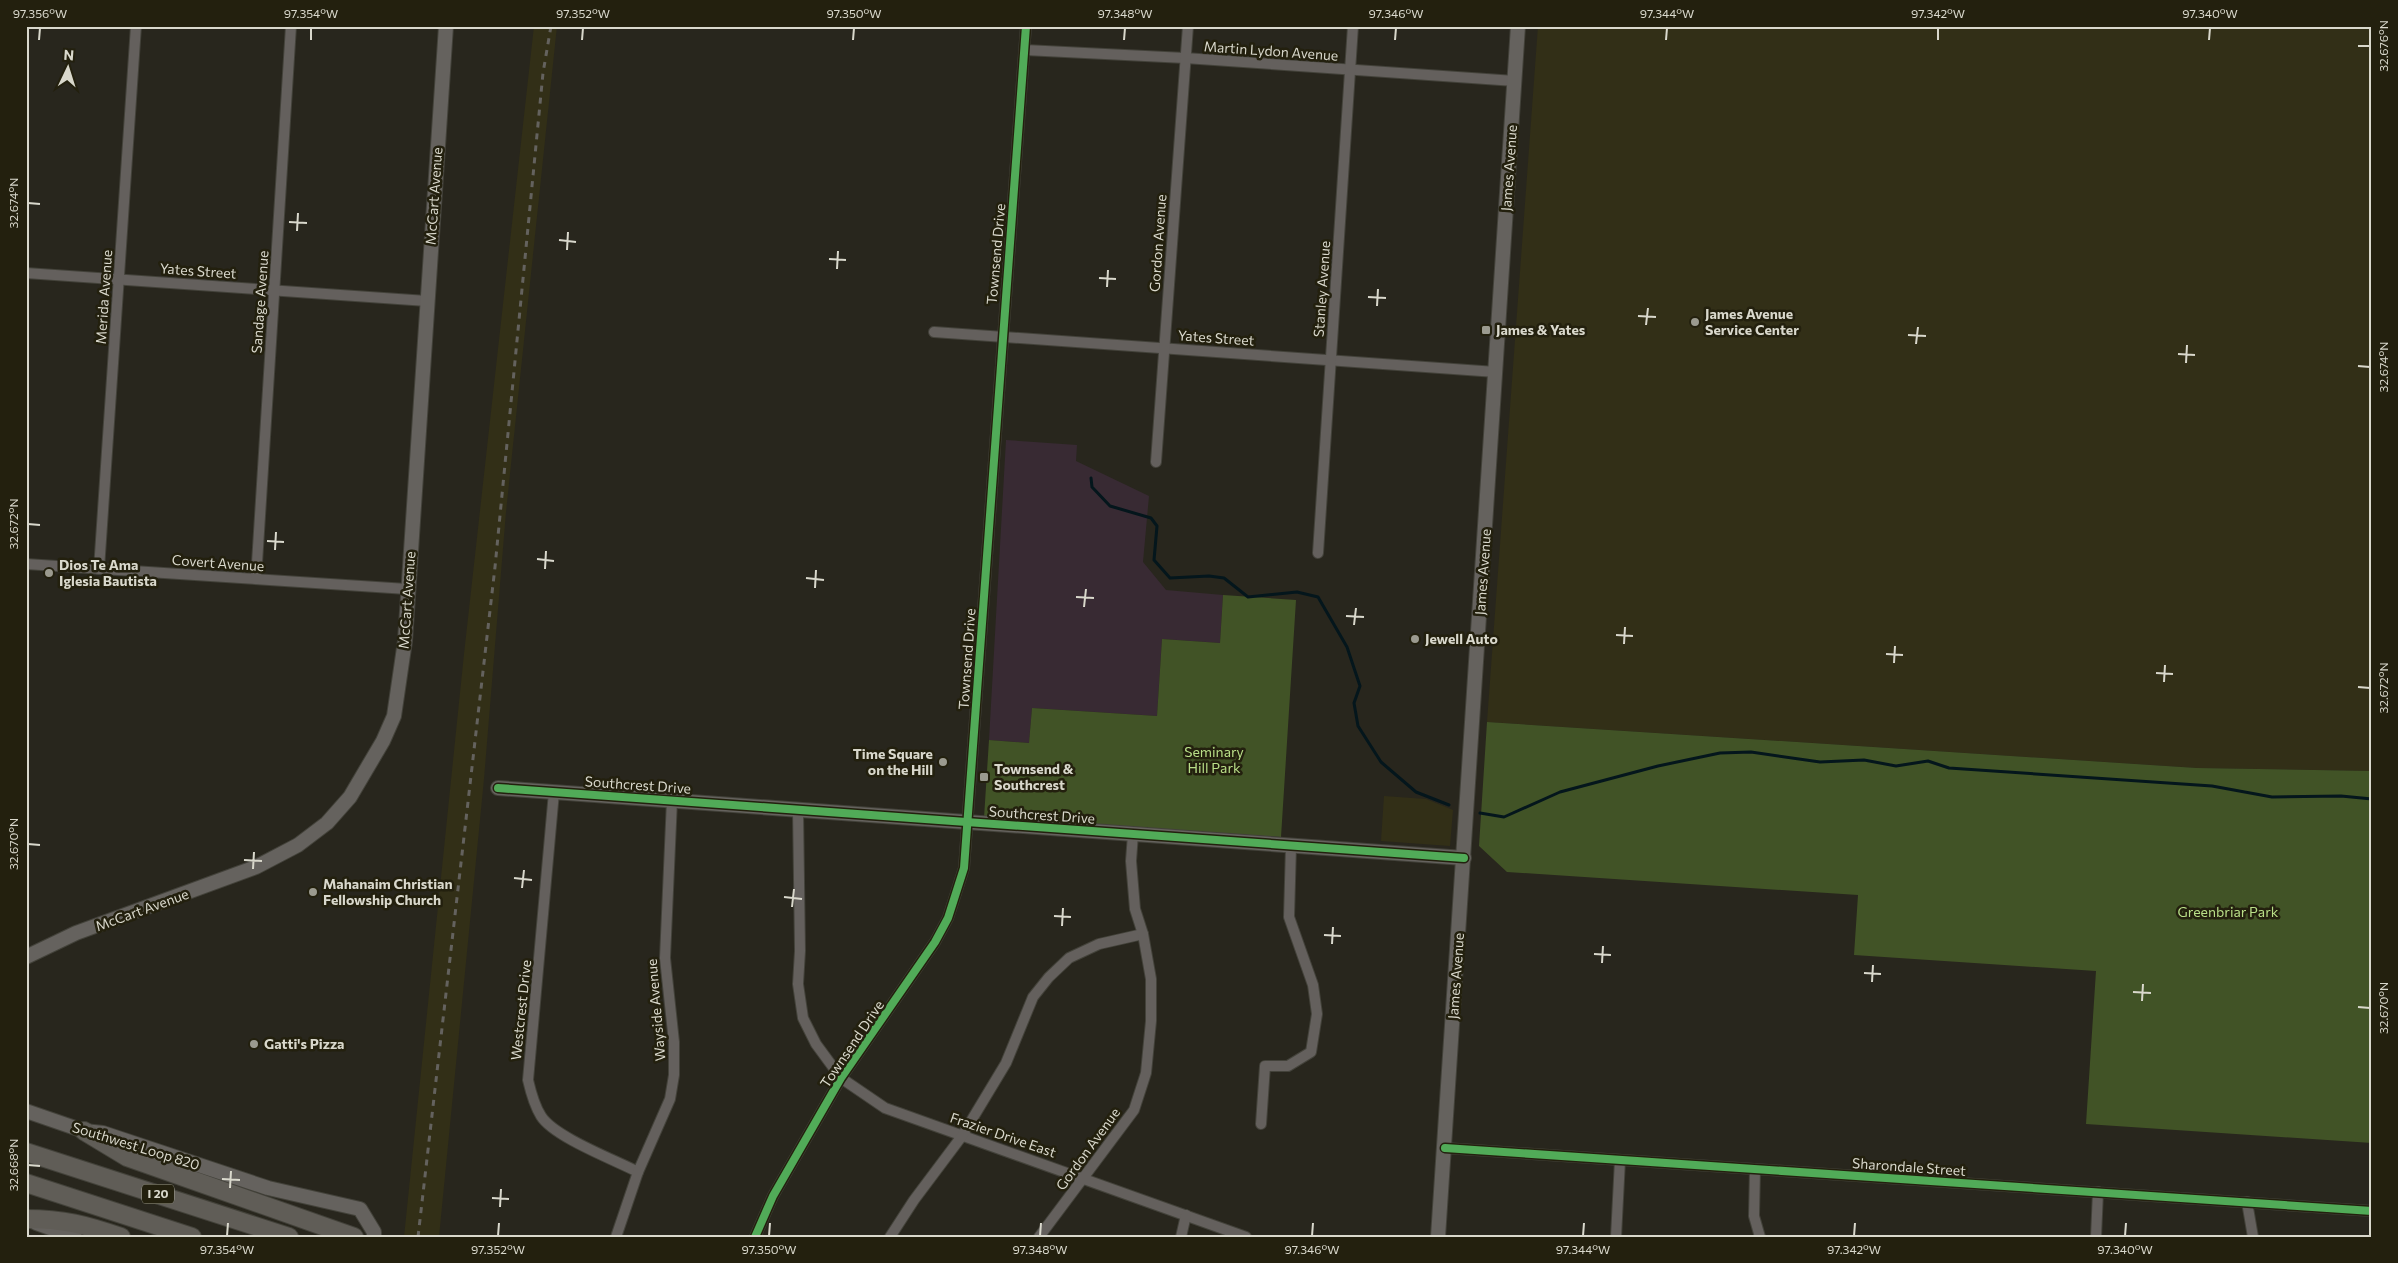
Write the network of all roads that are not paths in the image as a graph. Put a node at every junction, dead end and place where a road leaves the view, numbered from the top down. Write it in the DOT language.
graph roads {
  1 [pos="136,26"];
  2 [pos="291,26"];
  3 [pos="446,26"];
  4 [pos="1026,26"];
  5 [pos="1188,26"];
  6 [pos="1353,26"];
  7 [pos="1518,26"];
  8 [pos="1025,50"];
  9 [pos="1185,58"];
  10 [pos="1350,71"];
  11 [pos="1514,81"];
  12 [pos="26,273"];
  13 [pos="119,279"];
  14 [pos="274,290"];
  15 [pos="427,301"];
  16 [pos="934,332"];
  17 [pos="1002,336"];
  18 [pos="1165,348"];
  19 [pos="1330,360"];
  20 [pos="1496,372"];
  21 [pos="1156,462"];
  22 [pos="1318,553"];
  23 [pos="26,564"];
  24 [pos="99,569"];
  25 [pos="256,579"];
  26 [pos="407,588"];
  27 [pos="498,788"];
  28 [pos="554,792"];
  29 [pos="672,800"];
  30 [pos="798,810"];
  31 [pos="968,822"];
  32 [pos="1133,834"];
  33 [pos="1291,846"];
  34 [pos="1464,858"];
  35 [pos="1143,934"];
  36 [pos="26,957"];
  37 [pos="842,1078"];
  38 [pos="26,1111"];
  39 [pos="1261,1124"];
  40 [pos="84,1131"];
  41 [pos="962,1136"];
  42 [pos="1444,1148"];
  43 [pos="26,1152"];
  44 [pos="1620,1160"];
  45 [pos="1755,1170"];
  46 [pos="638,1172"];
  47 [pos="1084,1178"];
  48 [pos="26,1184"];
  49 [pos="2098,1192"];
  50 [pos="2247,1202"];
  51 [pos="2372,1211"];
  52 [pos="1186,1215"];
  53 [pos="26,1219"];
  54 [pos="75,1237"];
  55 [pos="122,1237"];
  56 [pos="192,1237"];
  57 [pos="289,1237"];
  58 [pos="354,1237"];
  59 [pos="374,1237"];
  60 [pos="616,1237"];
  61 [pos="756,1237"];
  62 [pos="890,1237"];
  63 [pos="1040,1237"];
  64 [pos="1181,1237"];
  65 [pos="1246,1237"];
  66 [pos="1438,1237"];
  67 [pos="1616,1237"];
  68 [pos="1760,1237"];
  69 [pos="2096,1237"];
  70 [pos="2253,1237"];
  1 -- 13 [label="street, Merida Avenue"];
  2 -- 14 [label="street, Sandage Avenue"];
  3 -- 15 [label="main road, McCart Avenue"];
  4 -- 8 [label="street, Townsend Drive"];
  5 -- 9 [label="street, Gordon Avenue"];
  6 -- 10 [label="street, Stanley Avenue"];
  7 -- 11 [label="main road, James Avenue"];
  8 -- 9 [label="street, Martin Lydon Avenue"];
  8 -- 17 [label="street, Townsend Drive"];
  9 -- 10 [label="street, Martin Lydon Avenue"];
  9 -- 18 [label="street, Gordon Avenue"];
  10 -- 11 [label="street, Martin Lydon Avenue"];
  10 -- 19 [label="street, Stanley Avenue"];
  11 -- 20 [label="main road, James Avenue"];
  12 -- 13 [label="street, Yates Street"];
  13 -- 14 [label="street, Yates Street"];
  13 -- 24 [label="street, Merida Avenue"];
  14 -- 15 [label="street, Yates Street"];
  14 -- 25 [label="street, Sandage Avenue"];
  15 -- 26 [label="main road, McCart Avenue"];
  16 -- 17 [label="street, Yates Street"];
  17 -- 18 [label="street, Yates Street"];
  17 -- 31 [label="street, Townsend Drive"];
  18 -- 19 [label="street, Yates Street"];
  18 -- 21 [label="street, Gordon Avenue"];
  19 -- 20 [label="street, Yates Street"];
  19 -- 22 [label="street, Stanley Avenue"];
  20 -- 34 [label="main road, James Avenue"];
  23 -- 24 [label="street, Covert Avenue"];
  24 -- 25 [label="street, Covert Avenue"];
  25 -- 26 [label="street, Covert Avenue"];
  26 -- 36 [label="main road, McCart Avenue"];
  27 -- 28 [label="main road, Southcrest Drive"];
  28 -- 29 [label="main road, Southcrest Drive"];
  28 -- 46 [label="street, Westcrest Drive"];
  29 -- 30 [label="main road, Southcrest Drive"];
  29 -- 46 [label="street, Wayside Avenue"];
  30 -- 31 [label="main road, Southcrest Drive"];
  30 -- 37 [label="street, Frazier Drive East"];
  31 -- 32 [label="main road, Southcrest Drive"];
  31 -- 37 [label="street, Townsend Drive"];
  32 -- 33 [label="main road, Southcrest Drive"];
  32 -- 35 [label="street, Gordon Avenue"];
  33 -- 34 [label="main road, Southcrest Drive"];
  33 -- 39 [label="street"];
  34 -- 42 [label="main road, James Avenue"];
  35 -- 41 [label="street"];
  35 -- 47 [label="street, Gordon Avenue"];
  37 -- 41 [label="street, Frazier Drive East"];
  37 -- 61 [label="street, Townsend Drive"];
  38 -- 40 [label="main road, Southwest Loop 820"];
  40 -- 58 [label="highway"];
  40 -- 59 [label="main road, Southwest Loop 820"];
  41 -- 47 [label="street, Frazier Drive East"];
  41 -- 62 [label="street"];
  42 -- 44 [label="street, Sharondale Street"];
  42 -- 66 [label="main road, James Avenue"];
  43 -- 57 [label="highway, I 20"];
  44 -- 45 [label="street, Sharondale Street"];
  44 -- 67 [label="street"];
  45 -- 49 [label="street, Sharondale Street"];
  45 -- 68 [label="street"];
  46 -- 60 [label="street, Wayside Avenue"];
  47 -- 52 [label="street, Frazier Drive East"];
  47 -- 63 [label="street, Gordon Avenue"];
  48 -- 56 [label="highway, I 20"];
  49 -- 50 [label="street, Sharondale Street"];
  49 -- 69 [label="street"];
  50 -- 51 [label="street, Sharondale Street"];
  50 -- 70 [label="street"];
  52 -- 64 [label="street"];
  52 -- 65 [label="street, Frazier Drive East"];
  53 -- 54 [label="main road"];
  53 -- 55 [label="highway"];
}
